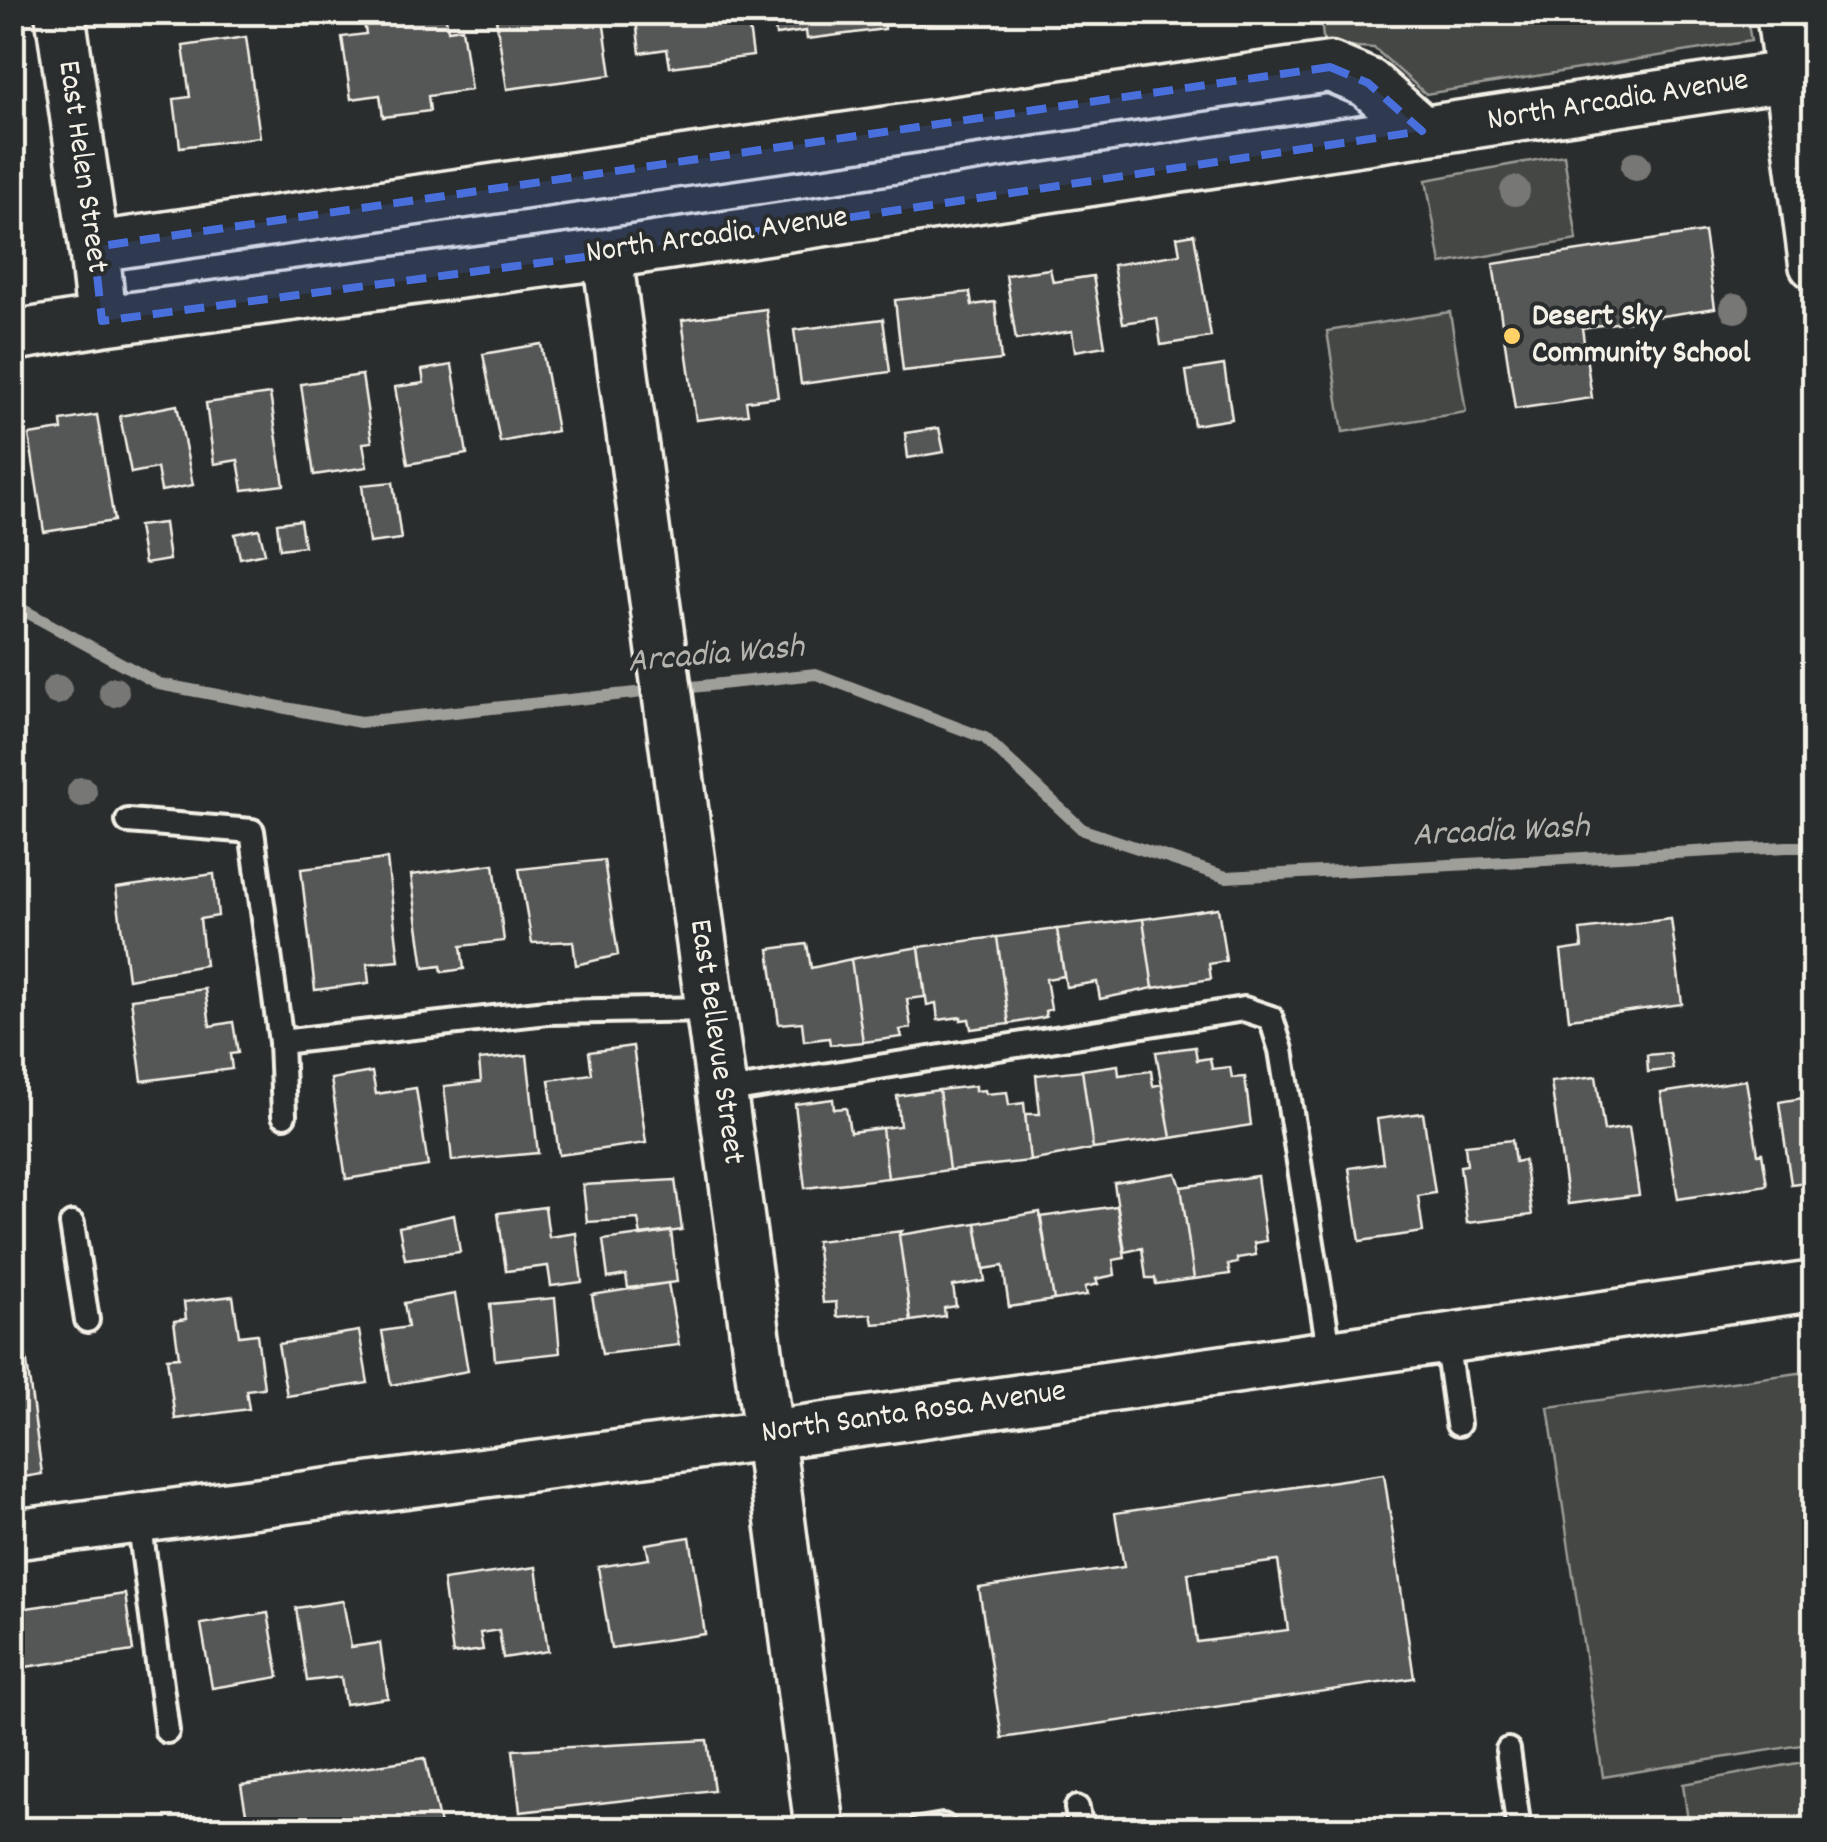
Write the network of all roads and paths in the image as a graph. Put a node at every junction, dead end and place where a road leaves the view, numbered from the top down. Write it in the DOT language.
graph roads {
  1 [pos="60,12"];
  2 [pos="1781,12"];
  3 [pos="1802,74"];
  4 [pos="1422,132"];
  5 [pos="94,247"];
  6 [pos="607,254"];
  7 [pos="1814,264"];
  8 [pos="102,321"];
  9 [pos="12,336"];
  10 [pos="128,821"];
  11 [pos="710,1009"];
  12 [pos="281,1042"];
  13 [pos="722,1092"];
  14 [pos="284,1115"];
  15 [pos="72,1224"];
  16 [pos="1814,1286"];
  17 [pos="87,1320"];
  18 [pos="1446,1339"];
  19 [pos="1330,1355"];
  20 [pos="1458,1424"];
  21 [pos="768,1435"];
  22 [pos="139,1518"];
  23 [pos="12,1535"];
  24 [pos="167,1731"];
  25 [pos="1508,1750"];
  26 [pos="943,1826"];
  27 [pos="820,1830"];
  28 [pos="919,1830"];
  29 [pos="1519,1830"];
  1 -- 5 [label="street, East Helen Street"];
  2 -- 3 [label="street"];
  3 -- 4 [label="street, North Arcadia Avenue"];
  3 -- 7 [label="street"];
  4 -- 5 [label="street"];
  4 -- 6 [label="street, North Arcadia Avenue"];
  5 -- 8 [label="street, East Helen Street"];
  6 -- 8 [label="street, North Arcadia Avenue"];
  6 -- 11 [label="street, East Bellevue Street"];
  8 -- 9 [label="street, North Arcadia Avenue"];
  10 -- 12 [label="lane"];
  11 -- 12 [label="lane"];
  11 -- 13 [label="street, East Bellevue Street"];
  12 -- 14 [label="lane"];
  13 -- 19 [label="lane"];
  13 -- 21 [label="street, East Bellevue Street"];
  15 -- 17 [label="lane"];
  16 -- 18 [label="street, North Santa Rosa Avenue"];
  18 -- 19 [label="street, North Santa Rosa Avenue"];
  18 -- 20 [label="lane"];
  19 -- 21 [label="street, North Santa Rosa Avenue"];
  21 -- 22 [label="street, North Santa Rosa Avenue"];
  21 -- 27 [label="street, East Bellevue Street"];
  22 -- 23 [label="street, North Santa Rosa Avenue"];
  22 -- 24 [label="lane"];
  25 -- 29 [label="lane"];
  26 -- 28 [label="lane"];
}
